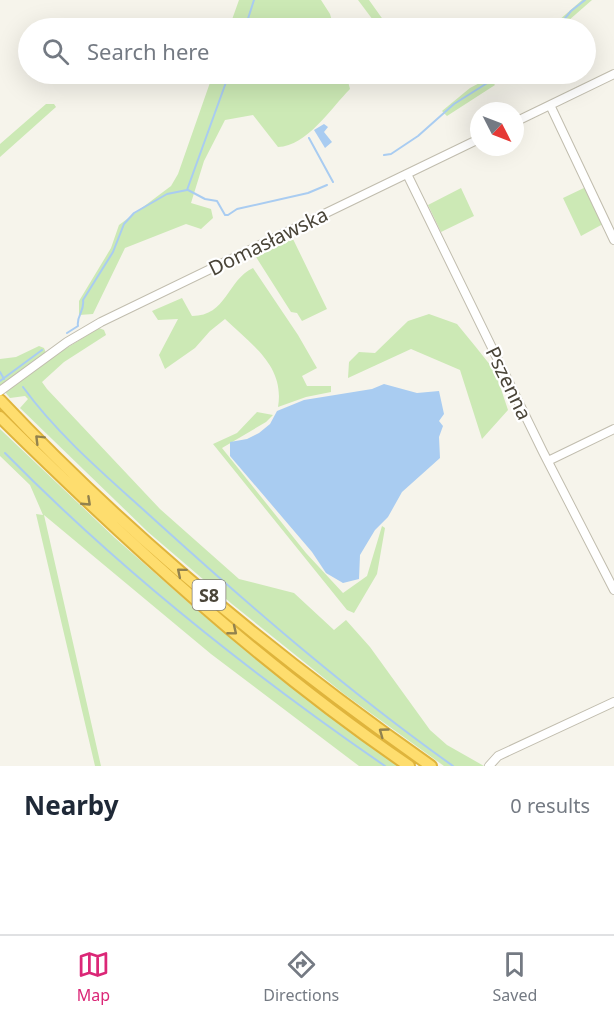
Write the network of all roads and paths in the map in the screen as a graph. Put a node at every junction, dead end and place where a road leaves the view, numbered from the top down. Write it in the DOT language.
graph roads {
  1 [pos="614,74"];
  2 [pos="596,83"];
  3 [pos="593,84"];
  4 [pos="550,105"];
  5 [pos="524,118"];
  6 [pos="470,143"];
  7 [pos="407,174"];
  8 [pos="614,240"];
  9 [pos="0,391"];
  10 [pos="2,402"];
  11 [pos="0,417"];
  12 [pos="614,429"];
  13 [pos="548,461"];
  14 [pos="614,590"];
  15 [pos="614,702"];
  16 [pos="409,766"];
  17 [pos="431,766"];
  18 [pos="489,766"];
  1 -- 2 [label="street"];
  3 -- 4 [label="street"];
  4 -- 5 [label="street"];
  4 -- 8 [label="street"];
  6 -- 7 [label="street, Domasławska"];
  7 -- 9 [label="street, Domasławska"];
  7 -- 13 [label="street, Pszenna"];
  17 -- 10 [label="highway, S8, one-way"];
  11 -- 16 [label="highway, S8, one-way"];
  12 -- 13 [label="street"];
  13 -- 14 [label="street, Pszenna"];
  15 -- 18 [label="street"];
}
